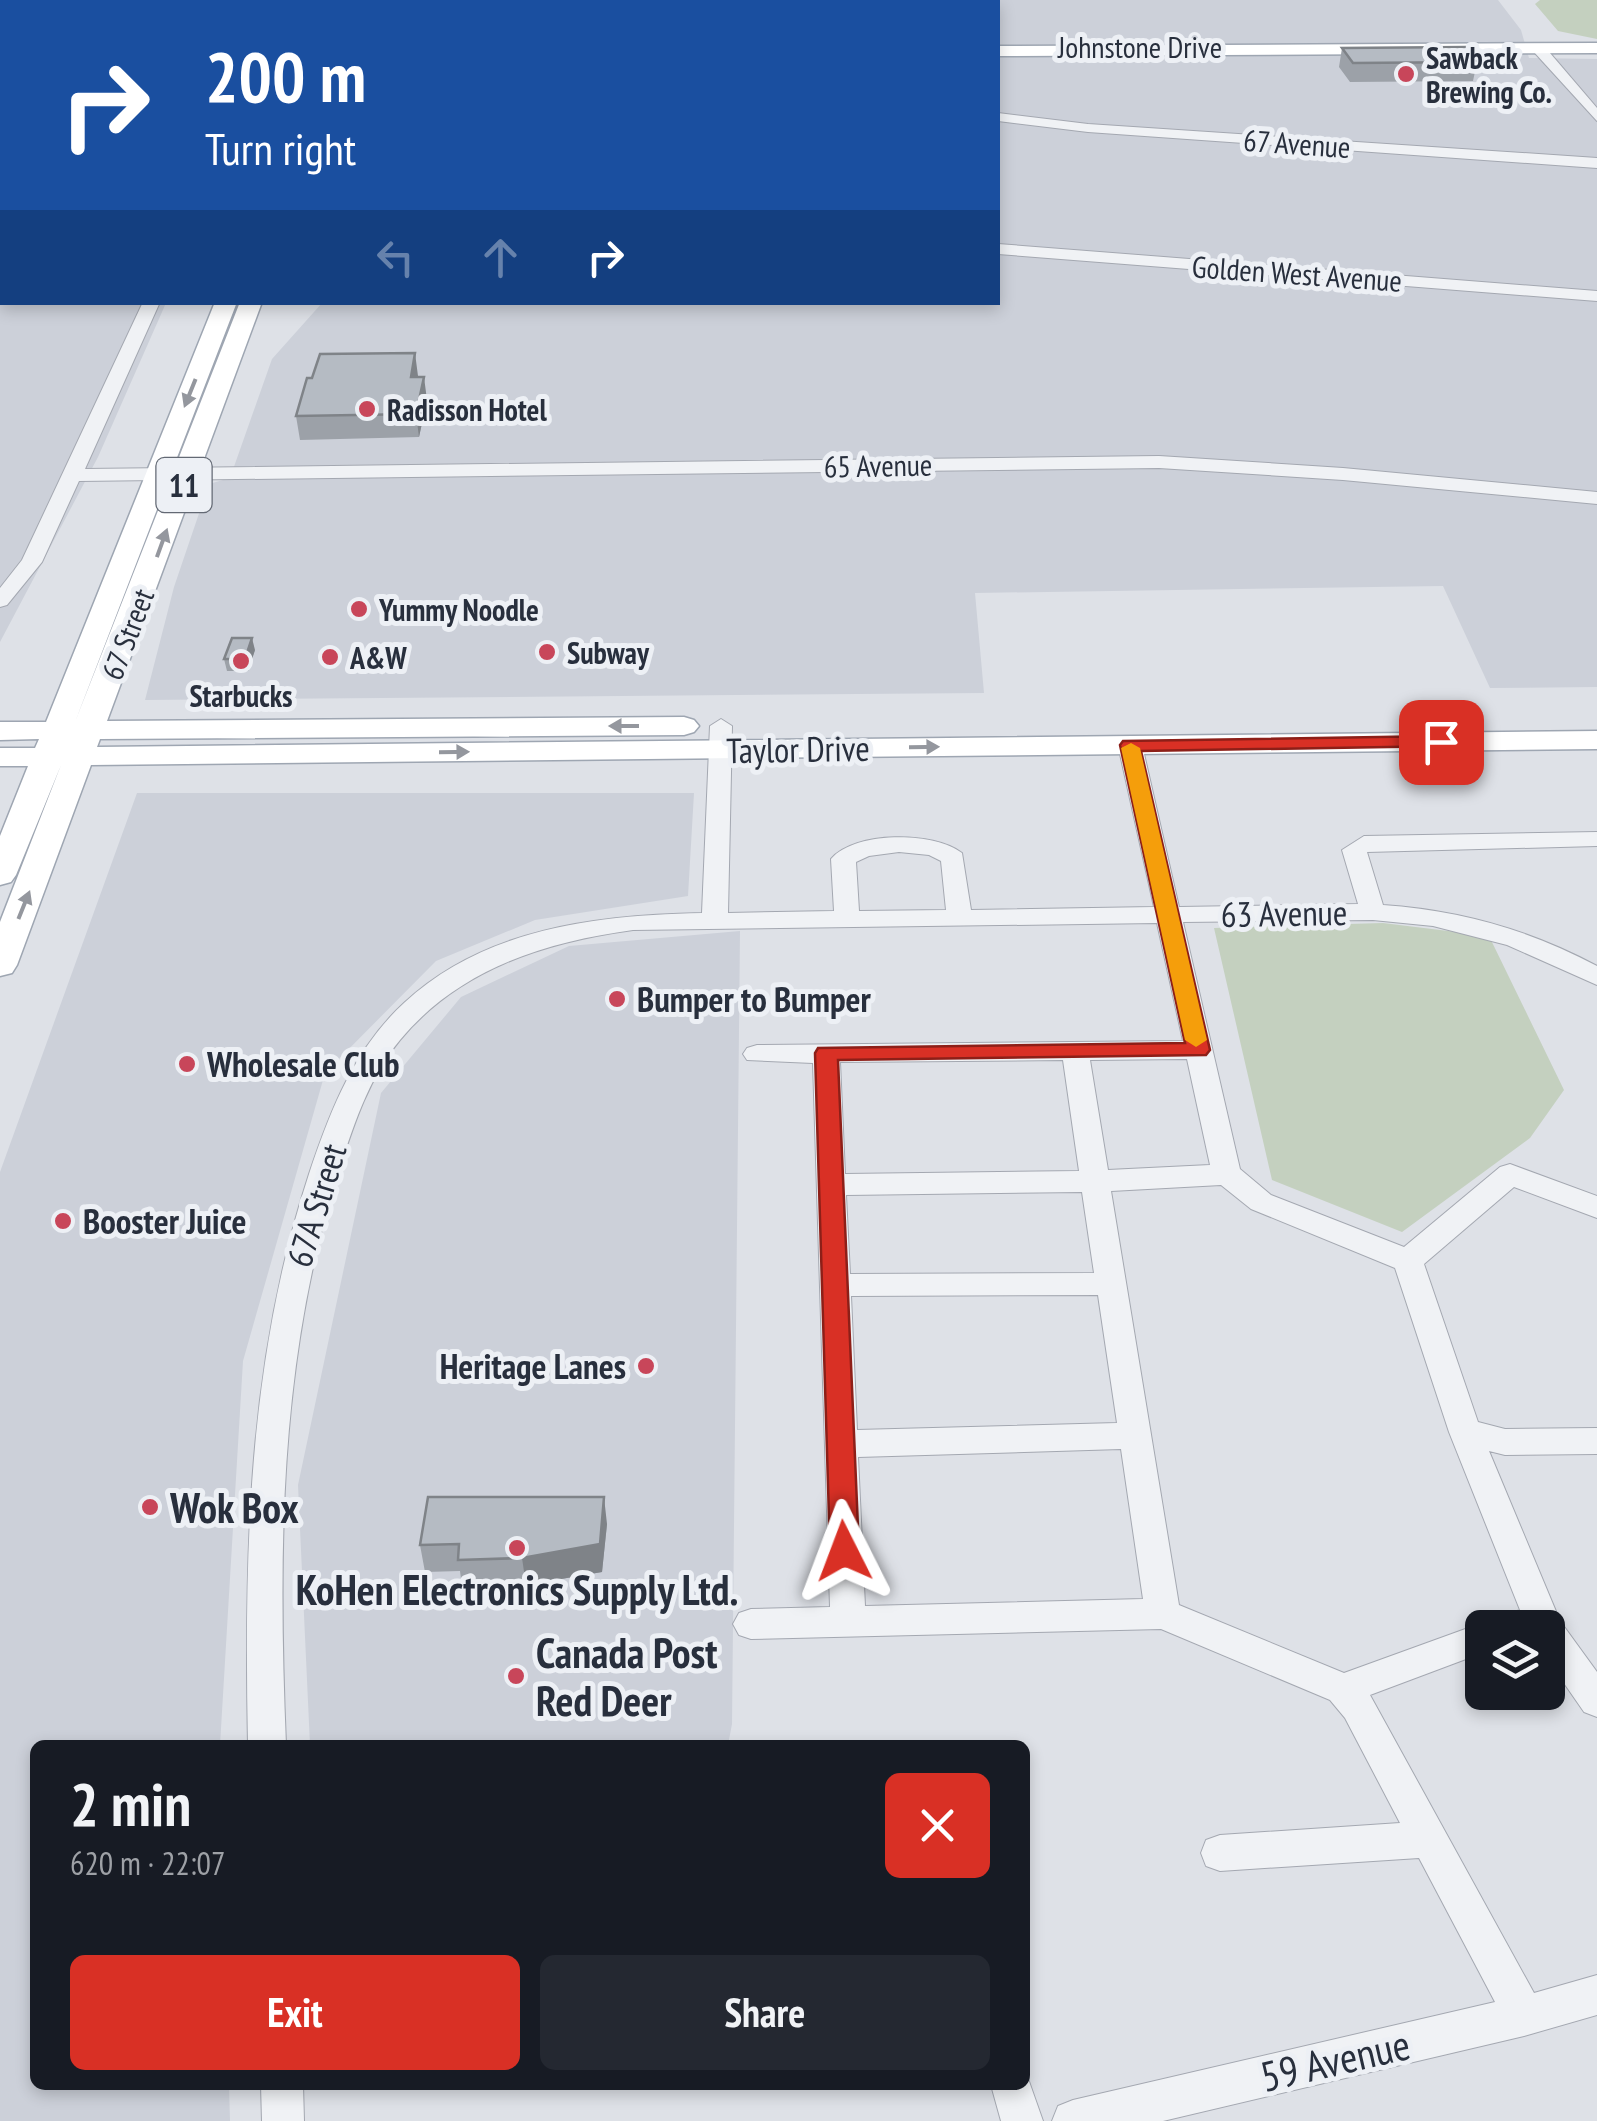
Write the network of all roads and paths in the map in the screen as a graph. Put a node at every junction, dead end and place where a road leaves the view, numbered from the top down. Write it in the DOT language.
graph roads {
  1 [pos="1000,48"];
  2 [pos="1597,48"];
  3 [pos="1539,49"];
  4 [pos="1000,117"];
  5 [pos="1597,117"];
  6 [pos="1597,163"];
  7 [pos="1000,249"];
  8 [pos="1597,296"];
  9 [pos="151,305"];
  10 [pos="225,305"];
  11 [pos="250,305"];
  12 [pos="73,474"];
  13 [pos="158,474"];
  14 [pos="188,474"];
  15 [pos="1597,498"];
  16 [pos="0,601"];
  17 [pos="90,646"];
  18 [pos="114,666"];
  19 [pos="1597,720"];
  20 [pos="447,726"];
  21 [pos="273,727"];
  22 [pos="0,728"];
  23 [pos="721,738"];
  24 [pos="1597,740"];
  25 [pos="51,744"];
  26 [pos="85,745"];
  27 [pos="1130,745"];
  28 [pos="216,755"];
  29 [pos="0,757"];
  30 [pos="0,769"];
  31 [pos="33,794"];
  32 [pos="1597,839"];
  33 [pos="48,844"];
  34 [pos="0,875"];
  35 [pos="1373,912"];
  36 [pos="1168,914"];
  37 [pos="847,918"];
  38 [pos="959,918"];
  39 [pos="716,920"];
  40 [pos="0,965"];
  41 [pos="1597,977"];
  42 [pos="1198,1050"];
  43 [pos="1075,1052"];
  44 [pos="826,1053"];
  45 [pos="757,1054"];
  46 [pos="1227,1174"];
  47 [pos="1098,1181"];
  48 [pos="833,1185"];
  49 [pos="1597,1207"];
  50 [pos="1408,1261"];
  51 [pos="1110,1284"];
  52 [pos="836,1285"];
  53 [pos="1465,1432"];
  54 [pos="1133,1436"];
  55 [pos="1597,1440"];
  56 [pos="840,1444"];
  57 [pos="1530,1610"];
  58 [pos="1164,1614"];
  59 [pos="848,1622"];
  60 [pos="751,1624"];
  61 [pos="1465,1644"];
  62 [pos="1565,1662"];
  63 [pos="1343,1689"];
  64 [pos="1597,1701"];
  65 [pos="267,1740"];
  66 [pos="1430,1839"];
  67 [pos="1220,1853"];
  68 [pos="1596,1995"];
  69 [pos="1524,2016"];
  70 [pos="282,2090"];
  71 [pos="1013,2090"];
  72 [pos="283,2121"];
  73 [pos="1022,2121"];
  74 [pos="1073,2121"];
  1 -- 3 [label="main road, Johnstone Drive"];
  2 -- 3 [label="main road, Johnstone Drive"];
  3 -- 5 [label="street"];
  4 -- 6 [label="street, 67 Avenue"];
  7 -- 8 [label="street, Golden West Avenue"];
  9 -- 12 [label="street"];
  10 -- 13 [label="main road, 67 Street / 11, one-way"];
  11 -- 14 [label="main road, 67 Street / 11"];
  12 -- 13 [label="street, 65 Avenue"];
  12 -- 16 [label="street"];
  13 -- 14 [label="street, 65 Avenue"];
  13 -- 17 [label="main road, 67 Street / 11"];
  14 -- 15 [label="street, 65 Avenue"];
  18 -- 14 [label="main road, 67 Street / 11, one-way"];
  17 -- 22 [label="main road"];
  17 -- 25 [label="main road, 67 Street / 11"];
  18 -- 21 [label="main road"];
  18 -- 26 [label="main road, 67 Street / 11"];
  19 -- 23 [label="main road, Taylor Drive"];
  20 -- 21 [label="main road, Taylor Drive"];
  23 -- 20 [label="main road, Taylor Drive, one-way"];
  20 -- 26 [label="main road"];
  21 -- 26 [label="main road, Taylor Drive"];
  22 -- 25 [label="main road, Taylor Drive"];
  23 -- 27 [label="main road, Taylor Drive, one-way"];
  28 -- 23 [label="main road, Taylor Drive, one-way"];
  23 -- 39 [label="street"];
  24 -- 27 [label="main road, Taylor Drive"];
  25 -- 26 [label="main road, Taylor Drive"];
  25 -- 29 [label="main road, Taylor Drive"];
  25 -- 31 [label="main road, 67 Street / 11"];
  26 -- 28 [label="main road, Taylor Drive"];
  26 -- 33 [label="main road, 67 Street / 11"];
  27 -- 36 [label="street"];
  28 -- 33 [label="main road"];
  30 -- 31 [label="main road"];
  31 -- 34 [label="main road, 67 Street / 11"];
  32 -- 35 [label="street"];
  40 -- 33 [label="main road, 67 Street / 11, one-way"];
  35 -- 36 [label="street, 63 Avenue"];
  35 -- 41 [label="street, 63 Avenue"];
  36 -- 38 [label="street, 63 Avenue"];
  36 -- 42 [label="street"];
  37 -- 38 [label="street, 63 Avenue"];
  37 -- 38 [label="street"];
  37 -- 39 [label="street, 63 Avenue"];
  39 -- 65 [label="street, 67A Street"];
  42 -- 43 [label="street"];
  42 -- 46 [label="street"];
  43 -- 44 [label="street"];
  43 -- 47 [label="street"];
  44 -- 45 [label="street"];
  44 -- 48 [label="street"];
  46 -- 47 [label="street"];
  46 -- 50 [label="street"];
  47 -- 48 [label="street"];
  47 -- 51 [label="street"];
  48 -- 52 [label="street"];
  49 -- 50 [label="street"];
  50 -- 53 [label="street"];
  51 -- 52 [label="street"];
  51 -- 54 [label="street"];
  52 -- 56 [label="street"];
  53 -- 55 [label="street"];
  53 -- 57 [label="street"];
  54 -- 56 [label="street"];
  54 -- 58 [label="street"];
  56 -- 59 [label="street"];
  58 -- 59 [label="street"];
  58 -- 63 [label="street"];
  59 -- 60 [label="street"];
  61 -- 63 [label="street"];
  62 -- 64 [label="street"];
  63 -- 66 [label="street"];
  66 -- 67 [label="street"];
  66 -- 69 [label="street"];
  68 -- 69 [label="street, 59 Avenue"];
  69 -- 74 [label="street, 59 Avenue"];
  70 -- 72 [label="street"];
  71 -- 73 [label="street"];
}
